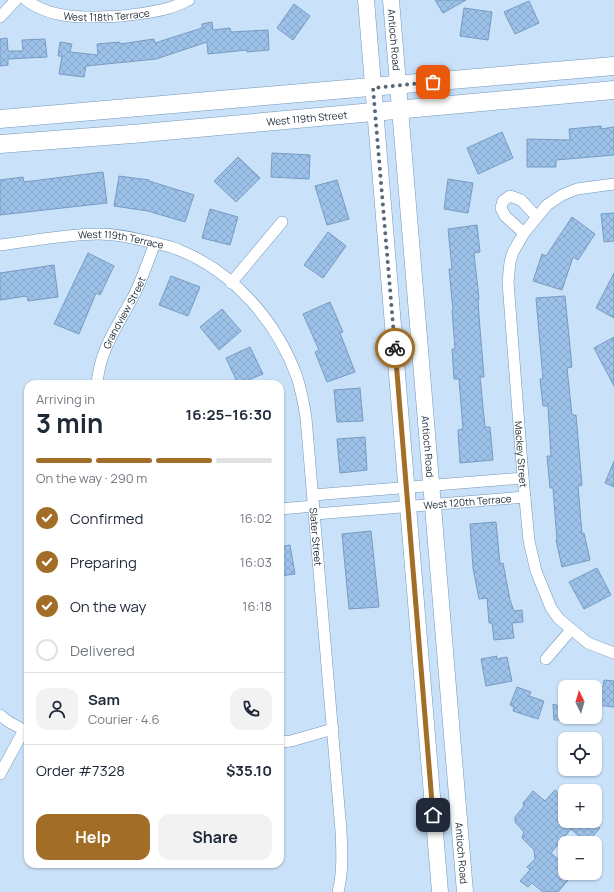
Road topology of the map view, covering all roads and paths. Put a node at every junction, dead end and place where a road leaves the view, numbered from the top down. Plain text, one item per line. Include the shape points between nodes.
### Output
1 (16, 0) edge
2 (26, 0) edge
3 (189, 0) edge
4 (366, 0) edge
5 (391, 0) edge
6 (0, 17) edge
7 (614, 66) edge
8 (397, 85) junction
9 (373, 88) junction
10 (614, 90) edge
11 (399, 109) junction
12 (375, 112) junction
13 (0, 119) edge
14 (0, 144) edge
15 (614, 184) edge
16 (537, 217) junction
17 (282, 222) dead end
18 (524, 233) junction
19 (155, 243) junction
20 (0, 245) edge
21 (231, 282) junction
22 (97, 380) edge
23 (523, 478) junction
24 (430, 486) junction
25 (406, 488) junction
26 (525, 497) junction
27 (432, 504) junction
28 (314, 505) junction
29 (408, 506) junction
30 (284, 509) edge
31 (571, 630) junction
32 (614, 653) edge
33 (546, 659) dead end
34 (0, 715) edge
35 (333, 729) junction
36 (24, 730) edge
37 (24, 734) edge
38 (284, 742) edge
39 (0, 774) edge
40 (338, 892) edge
41 (440, 892) edge
42 (465, 892) edge

1 - 6 street
2 - 3 street, West 118th Terrace via 51,12 94,18 155,12
4 - 9 main road
5 - 8 main road, Antioch Road
7 - 8 main road
8 - 9 main road
8 - 11 main road, Antioch Road
9 - 12 main road
9 - 13 main road
10 - 11 main road, West 119th Street
11 - 12 main road, West 119th Street
11 - 24 main road, Antioch Road
12 - 14 main road, West 119th Street
12 - 25 main road
15 - 16 street via 587,187 562,195 547,205
16 - 18 street
16 - 18 street via 521,200 510,196 503,200 500,208 505,216
17 - 21 street
18 - 23 street, Mackey Street via 513,252 508,272
19 - 20 street, West 119th Terrace via 124,235 99,234
19 - 21 street, West 119th Terrace via 179,250 206,264
19 - 22 street, Grandview Street via 133,297 103,353
21 - 28 street, Slater Street via 265,317 282,343 293,367 306,418
23 - 24 street, West 120th Terrace
23 - 26 street, Mackey Street
24 - 25 street, West 120th Terrace
24 - 27 main road, Antioch Road
25 - 28 street, West 120th Terrace
25 - 29 main road
26 - 27 street, West 120th Terrace
26 - 31 street, Mackey Street via 529,541 536,571 551,608
27 - 29 street, West 120th Terrace
27 - 42 main road, Antioch Road
28 - 29 street, West 120th Terrace
28 - 30 street, West 120th Terrace
28 - 35 street, Slater Street
29 - 41 main road
31 - 32 street, Mackey Street via 588,643
31 - 33 street
34 - 36 street
35 - 38 street
35 - 40 street, Slater Street via 342,851
37 - 39 street

